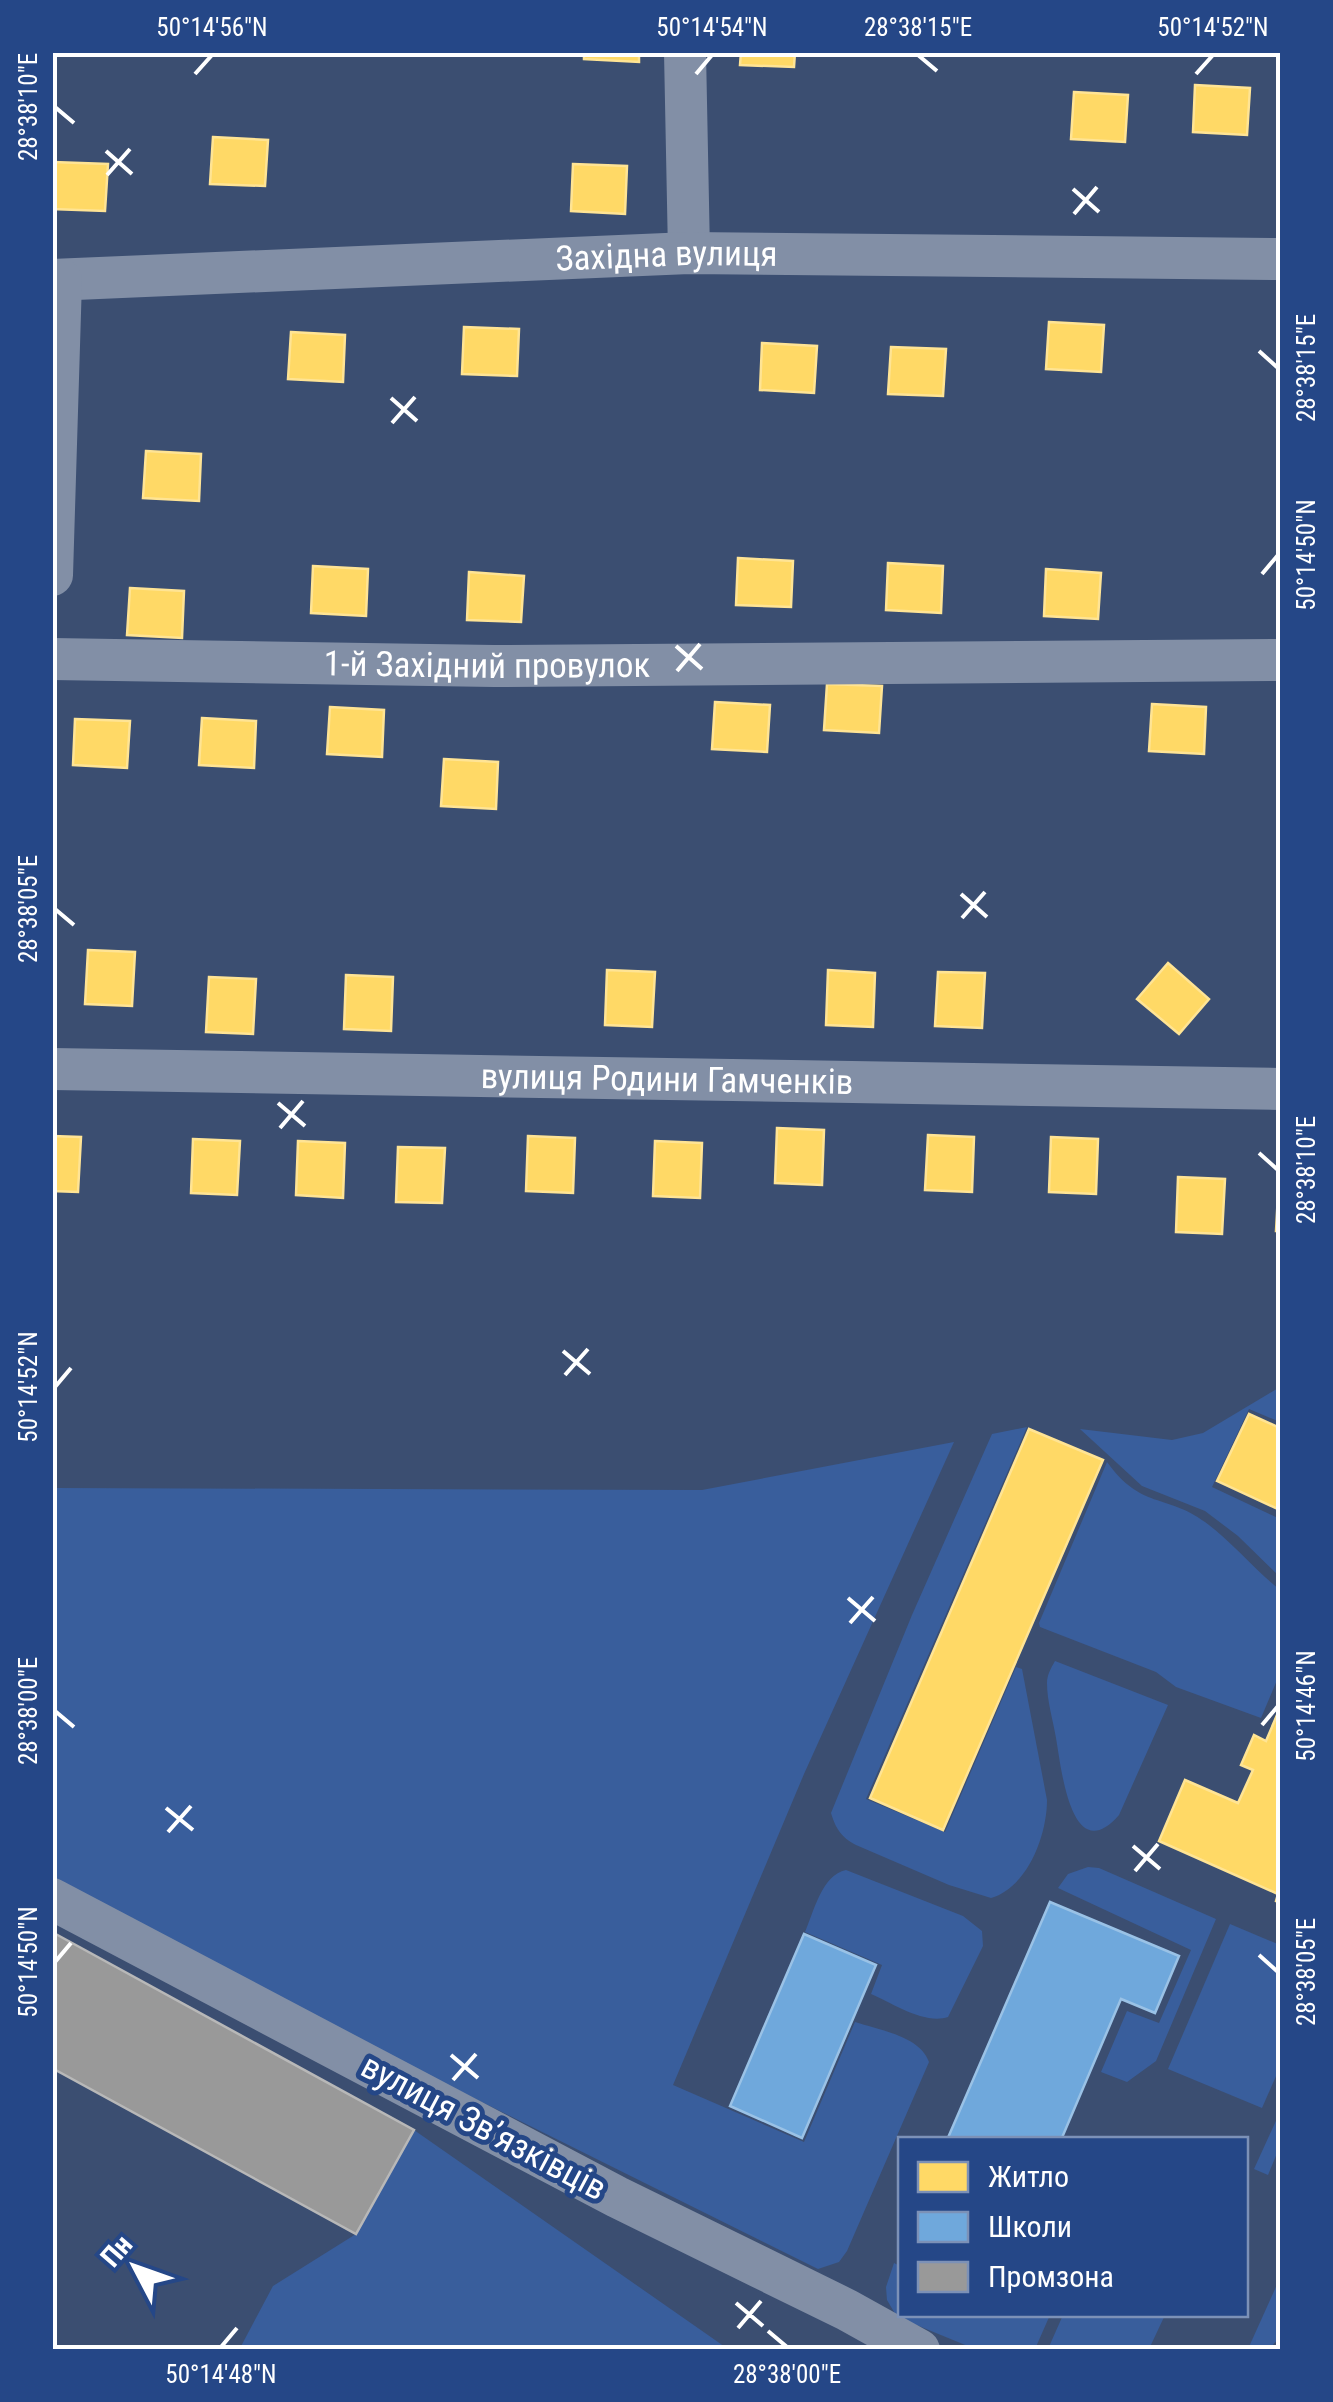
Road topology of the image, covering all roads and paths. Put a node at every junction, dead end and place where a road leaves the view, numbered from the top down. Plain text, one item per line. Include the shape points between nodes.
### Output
1 (685, 52) edge
2 (689, 253) junction
3 (1280, 259) edge
4 (57, 280) edge
5 (52, 575) edge
6 (52, 658) edge
7 (1280, 660) edge
8 (52, 1069) edge
9 (1280, 1088) edge
10 (52, 1899) edge
11 (919, 2350) edge

1 - 2 street
2 - 3 street, Західна вулиця
2 - 4 street, Західна вулиця
4 - 5 street
6 - 7 street, 1-й Західний провулок via 494,666
8 - 9 street, вулиця Родини Гамченків
10 - 11 street, вулиця Звʼязківців

